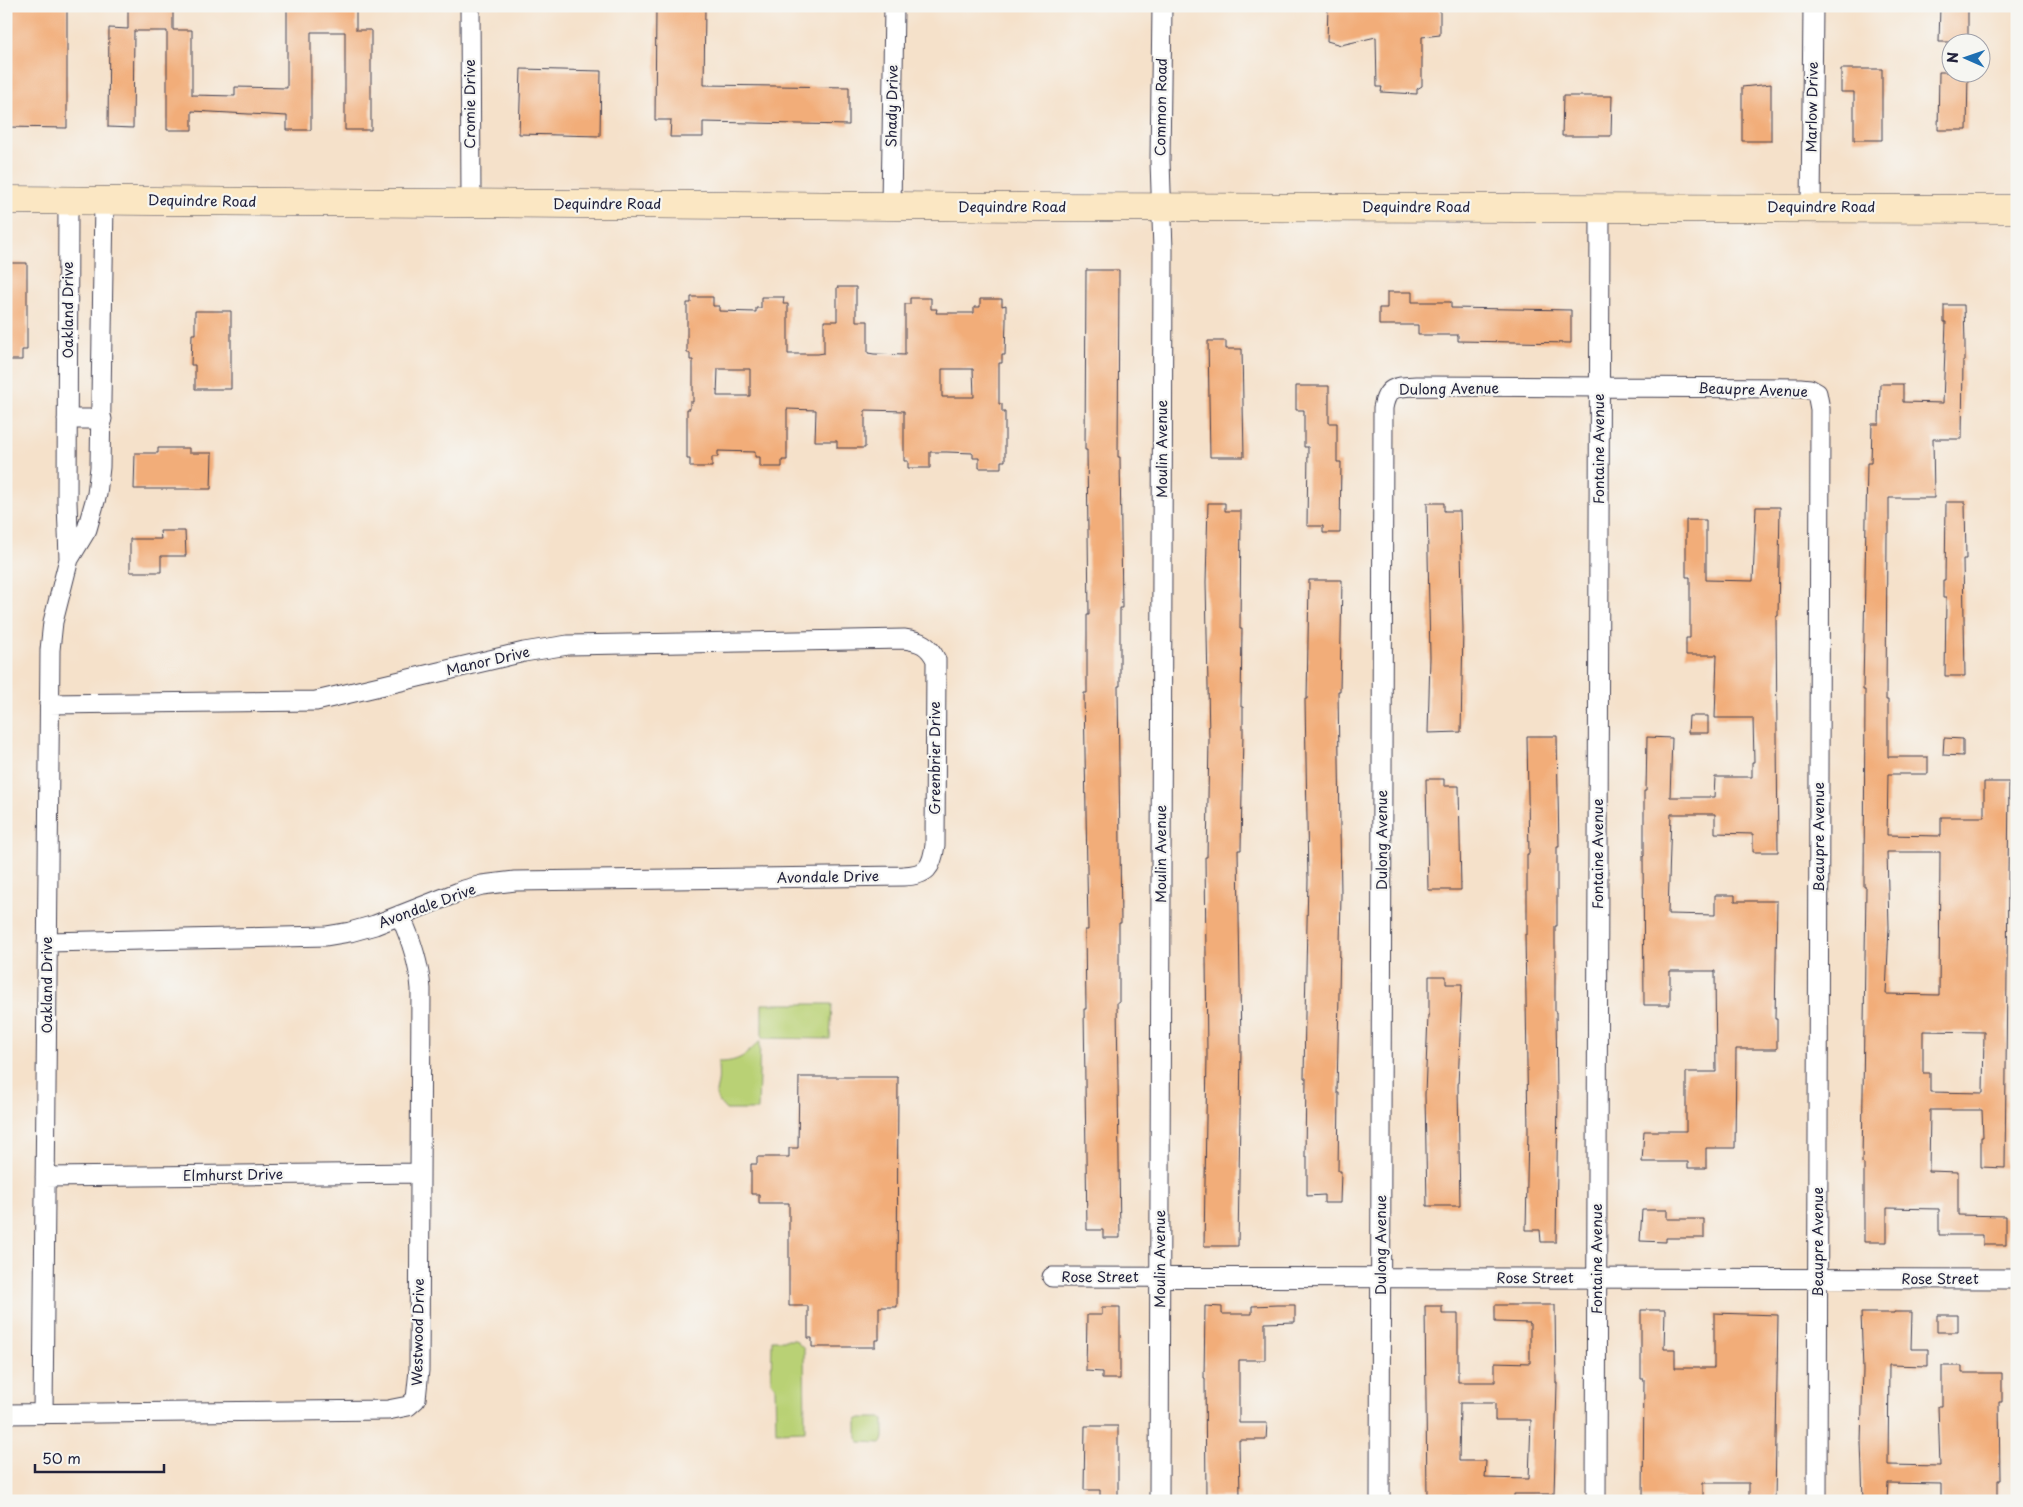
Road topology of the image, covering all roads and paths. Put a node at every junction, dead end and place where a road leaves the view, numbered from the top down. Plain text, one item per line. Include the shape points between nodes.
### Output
1 (470, 6) edge
2 (894, 6) edge
3 (1162, 6) edge
4 (1813, 6) edge
5 (6, 200) edge
6 (68, 200) junction
7 (104, 201) junction
8 (471, 202) junction
9 (891, 206) junction
10 (1162, 207) junction
11 (1600, 207) junction
12 (1811, 207) junction
13 (2017, 209) edge
14 (1600, 388) junction
15 (67, 419) junction
16 (102, 419) junction
17 (69, 559) junction
18 (928, 646) joint
19 (49, 704) junction
20 (927, 870) joint
21 (400, 914) junction
22 (47, 942) junction
23 (420, 1174) junction
24 (45, 1177) junction
25 (1052, 1277) dead end
26 (1160, 1277) junction
27 (1380, 1278) junction
28 (1597, 1278) junction
29 (1818, 1278) junction
30 (2017, 1279) edge
31 (6, 1414) edge
32 (43, 1414) junction
33 (1159, 1501) edge
34 (1380, 1501) edge
35 (1596, 1501) edge
36 (1818, 1501) edge

1 - 8 street, Cromie Drive
2 - 9 street, Shady Drive
3 - 10 street, Common Road
4 - 12 street, Marlow Drive
5 - 6 main road, Dequindre Road
6 - 7 main road, Dequindre Road
6 - 15 street, Oakland Drive
7 - 8 main road, Dequindre Road
7 - 16 street, Oakland Drive
8 - 9 main road, Dequindre Road
9 - 10 main road, Dequindre Road
10 - 11 main road, Dequindre Road
10 - 26 street, Moulin Avenue
11 - 12 main road, Dequindre Road
11 - 14 street, Fontaine Avenue
12 - 13 main road, Dequindre Road
14 - 27 street, Dulong Avenue via 1409,387 1395,388 1385,398
14 - 28 street, Fontaine Avenue
14 - 29 street, Beaupre Avenue via 1800,388 1817,393 1820,400
15 - 16 street
15 - 17 street, Oakland Drive
16 - 17 street, Oakland Drive via 100,467 92,512 87,529
17 - 19 street, Oakland Drive via 53,622
18 - 19 street, Manor Drive via 904,639 578,644 524,652 316,701
18 - 20 street, Greenbrier Drive via 936,660 935,836 934,856
19 - 22 street, Oakland Drive
20 - 21 street, Avondale Drive via 904,876 516,881 464,890
21 - 22 street, Avondale Drive via 375,925 326,936
21 - 23 street, Westwood Drive via 414,948 421,989
22 - 24 street, Oakland Drive
23 - 24 street, Elmhurst Drive
23 - 32 street, Westwood Drive via 418,1391 416,1399 408,1406 388,1410
24 - 32 street, Oakland Drive
25 - 26 street, Rose Street
26 - 27 street, Rose Street
26 - 33 street, Moulin Avenue
27 - 28 street, Rose Street
27 - 34 street, Dulong Avenue
28 - 29 street, Rose Street
28 - 35 street, Fontaine Avenue
29 - 30 street, Rose Street
29 - 36 street, Beaupre Avenue
31 - 32 street, Westwood Drive

